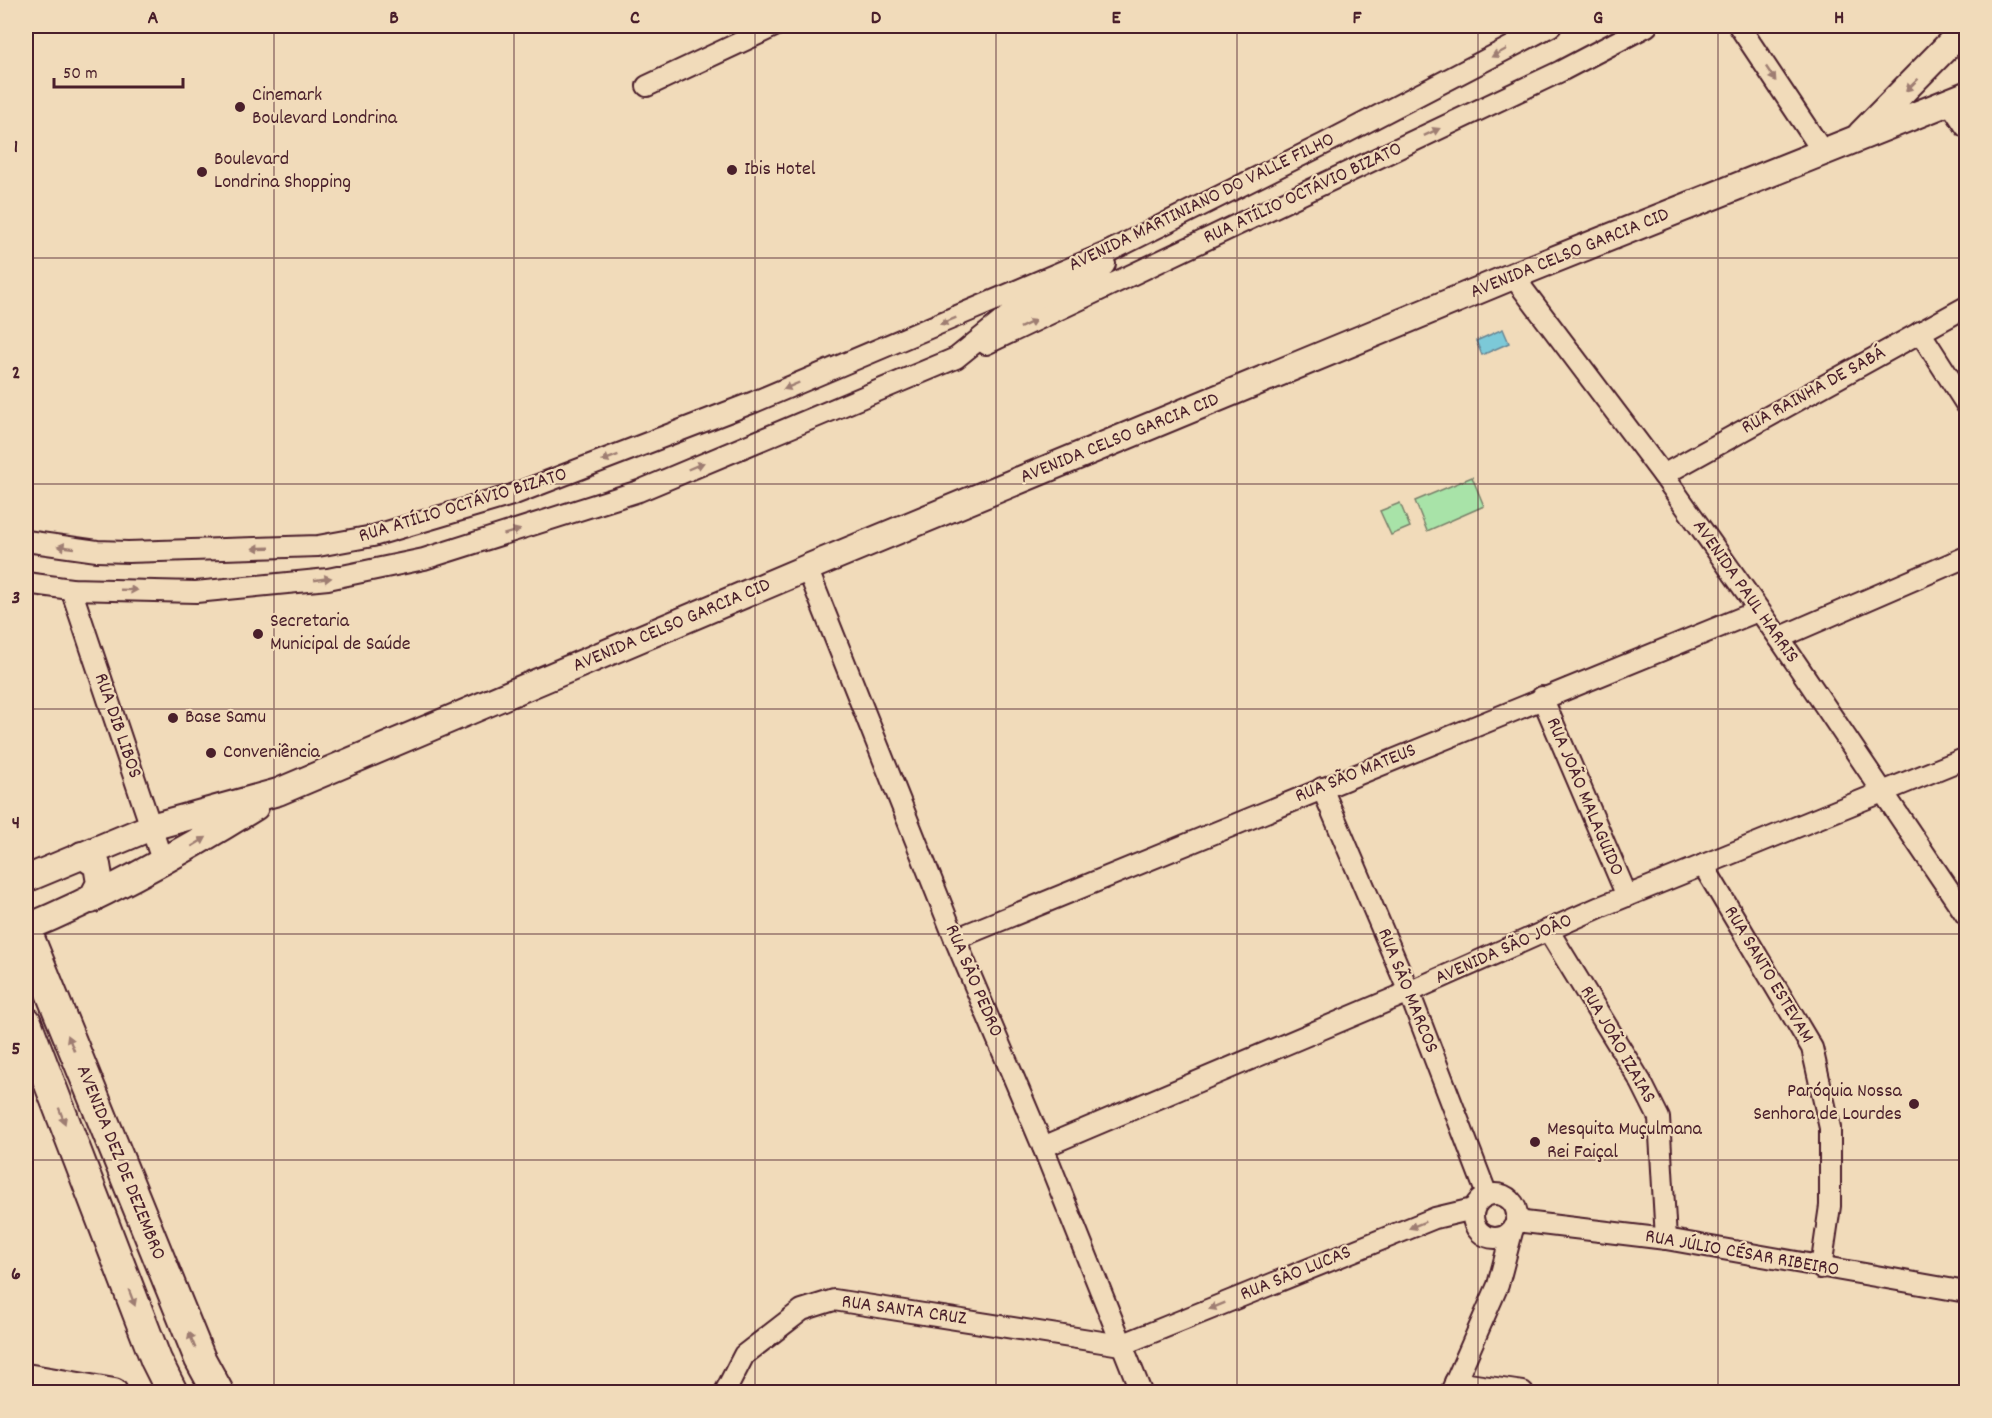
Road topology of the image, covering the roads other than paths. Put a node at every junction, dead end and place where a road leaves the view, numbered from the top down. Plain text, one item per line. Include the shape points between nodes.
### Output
1 (775, 26) edge
2 (1551, 26) edge
3 (1647, 26) edge
4 (1739, 26) edge
5 (1966, 27) edge
6 (1936, 61) junction
7 (647, 86) dead end
8 (1958, 99) edge
9 (1966, 127) edge
10 (1852, 143) junction
11 (1823, 152) junction
12 (1106, 253) junction
13 (1513, 276) junction
14 (1966, 307) edge
15 (1920, 332) junction
16 (956, 358) junction
17 (844, 362) joint
18 (1966, 404) edge
19 (1663, 476) junction
20 (26, 541) edge
21 (1966, 557) edge
22 (807, 568) junction
23 (26, 583) edge
24 (71, 589) junction
25 (1758, 611) junction
26 (1779, 638) junction
27 (1542, 697) junction
28 (1966, 758) edge
29 (1322, 788) junction
30 (278, 792) junction
31 (1884, 792) junction
32 (151, 827) junction
33 (82, 855) junction
34 (163, 863) junction
35 (1703, 866) junction
36 (26, 879) edge
37 (1627, 896) junction
38 (82, 904) junction
39 (1966, 915) edge
40 (26, 930) edge
41 (1548, 930) junction
42 (955, 939) junction
43 (1409, 992) junction
44 (26, 1022) edge
45 (1043, 1148) junction
46 (1487, 1195) junction
47 (1473, 1209) junction
48 (1515, 1225) junction
49 (1488, 1237) junction
50 (1666, 1239) junction
51 (1821, 1268) junction
52 (1498, 1285) junction
53 (1966, 1292) edge
54 (1122, 1344) junction
55 (26, 1377) edge
56 (1453, 1387) edge
57 (105, 1391) edge
58 (172, 1392) edge
59 (218, 1392) edge
60 (725, 1392) edge
61 (1141, 1392) edge
62 (1523, 1392) edge

1 - 7 street
2 -> 12 street, AVENIDA MARTINIANO DO VALLE FILHO
16 -> 3 street, RUA ATÍLIO OCTÁVIO BIZATO via 1561,71
4 -> 11 street
5 - 6 main road
6 - 8 main road via 1937,77
6 -> 10 main road
8 - 9 street
8 - 10 main road, AVENIDA CELSO GARCIA CID
10 - 11 main road, AVENIDA CELSO GARCIA CID
11 - 13 main road, AVENIDA CELSO GARCIA CID
12 - 16 street via 1101,269 1019,307
12 -> 17 street, AVENIDA MARTINIANO DO VALLE FILHO
13 - 19 street, AVENIDA PAUL HARRIS
13 - 22 main road, AVENIDA CELSO GARCIA CID
14 - 15 street, RUA RAINHA DE SABÁ
15 - 18 street
15 - 19 street, RUA RAINHA DE SABÁ
24 -> 16 street via 196,592 328,579 424,559 639,490
17 -> 20 street, RUA ATÍLIO OCTÁVIO BIZATO via 754,402 512,495 374,536 318,546 128,552
19 - 25 street, AVENIDA PAUL HARRIS
21 - 26 street
22 - 30 main road, AVENIDA CELSO GARCIA CID
22 - 42 street, RUA SÃO PEDRO
23 - 24 street
24 - 32 street, RUA DIB LIBOS
25 - 26 street, AVENIDA PAUL HARRIS
25 - 27 street, RUA SÃO MATEUS
26 - 31 street, AVENIDA PAUL HARRIS
27 - 29 street, RUA SÃO MATEUS
27 - 37 street, RUA JOÃO MALAGUIDO
28 - 31 street, AVENIDA SÃO JOÃO
29 - 42 street, RUA SÃO MATEUS
29 - 43 street, RUA SÃO MARCOS
30 - 32 main road, AVENIDA CELSO GARCIA CID
34 -> 30 main road, AVENIDA CELSO GARCIA CID
31 - 35 street, AVENIDA SÃO JOÃO
31 - 39 street, AVENIDA PAUL HARRIS
32 - 33 main road, AVENIDA CELSO GARCIA CID
32 - 34 street, RUA DIB LIBOS
33 - 36 main road, AVENIDA CELSO GARCIA CID
33 - 38 main road via 97,865 100,883
34 - 38 main road, AVENIDA CELSO GARCIA CID
35 - 37 street, AVENIDA SÃO JOÃO
35 - 51 street, RUA SANTO ESTEVAM via 1812,1048 1830,1128 1830,1206
37 - 41 street, AVENIDA SÃO JOÃO
38 - 40 main road, AVENIDA CELSO GARCIA CID
59 -> 40 highway, AVENIDA DEZ DE DEZEMBRO via 200,1359
41 - 43 street, AVENIDA SÃO JOÃO
41 - 50 street, RUA JOÃO IZAIAS via 1659,1118
42 - 45 street, RUA SÃO PEDRO
43 - 45 street, AVENIDA SÃO JOÃO
43 - 46 street, RUA SÃO MARCOS
44 -> 58 highway, AVENIDA DEZ DE DEZEMBRO via 156,1360
45 - 54 street, RUA SÃO PEDRO
46 - 47 street
46 - 48 street via 1507,1197 1515,1208
47 - 49 street via 1477,1229
47 -> 54 street, RUA SÃO LUCAS via 1435,1218
48 - 49 street via 1502,1237
48 - 50 street, RUA JÚLIO CÉSAR RIBEIRO
48 - 52 street
49 - 52 street
50 - 51 street, RUA JÚLIO CÉSAR RIBEIRO
51 - 53 street, RUA JÚLIO CÉSAR RIBEIRO
52 - 56 street
54 - 60 street, RUA SANTA CRUZ via 834,1300 802,1310 744,1355
54 - 61 street, RUA SÃO PEDRO
55 - 57 main road
56 - 62 street

